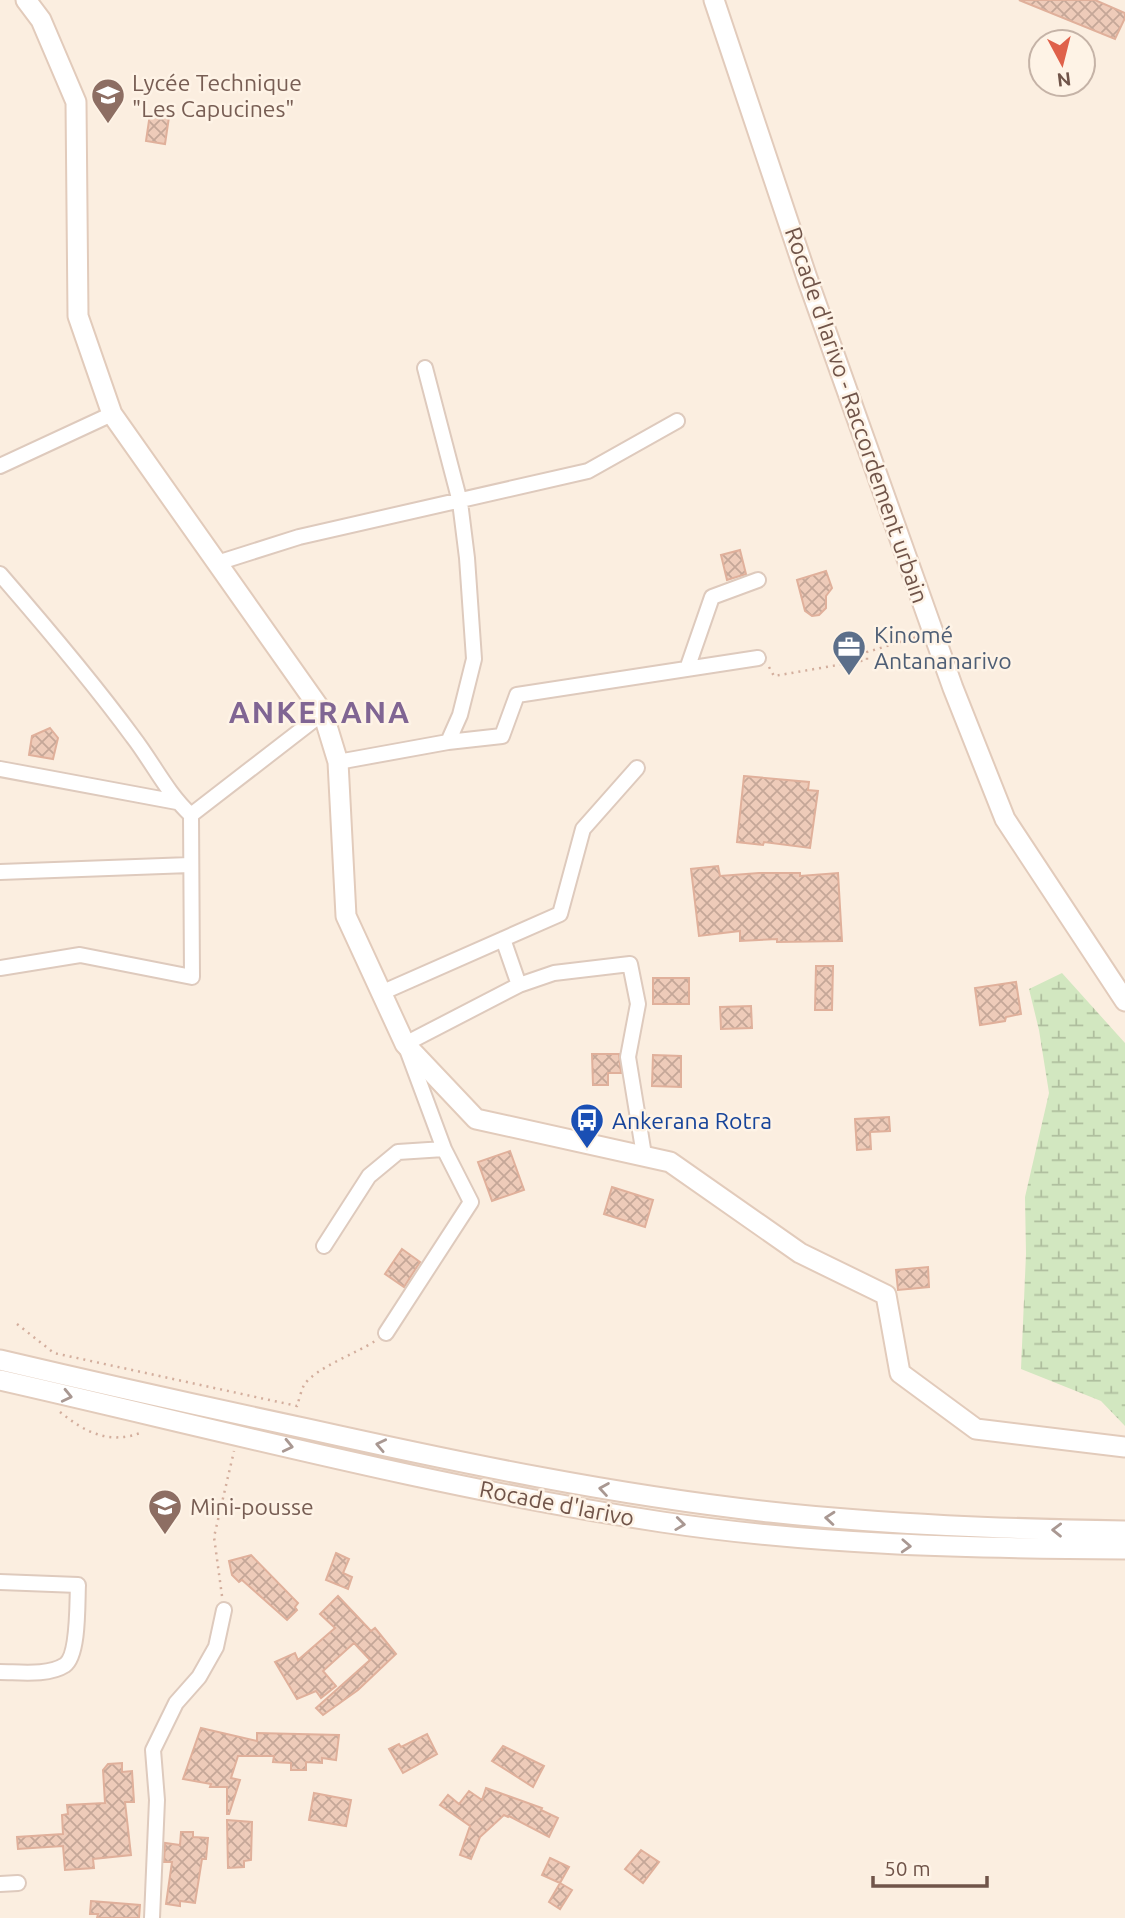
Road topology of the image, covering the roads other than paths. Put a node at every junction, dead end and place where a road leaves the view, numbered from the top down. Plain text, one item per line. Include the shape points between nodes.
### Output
1 (26, 0) edge
2 (714, 0) edge
3 (425, 368) dead end
4 (112, 414) junction
5 (677, 421) dead end
6 (0, 466) edge
7 (460, 502) junction
8 (217, 564) junction
9 (0, 574) edge
10 (758, 580) dead end
11 (758, 658) road end
12 (687, 669) junction
13 (323, 713) junction
14 (448, 742) junction
15 (338, 762) junction
16 (637, 768) dead end
17 (0, 769) edge
18 (177, 802) junction
19 (191, 815) junction
20 (190, 865) junction
21 (0, 872) edge
22 (503, 939) junction
23 (0, 968) edge
24 (519, 985) junction
25 (382, 993) junction
26 (1125, 1001) edge
27 (405, 1044) junction
28 (444, 1149) junction
29 (644, 1155) junction
30 (324, 1245) dead end
31 (386, 1333) road end
32 (0, 1360) edge
33 (0, 1381) edge
34 (1125, 1447) edge
35 (1125, 1531) edge
36 (1125, 1549) edge
37 (0, 1581) edge
38 (224, 1610) road end
39 (0, 1672) edge
40 (18, 1883) dead end
41 (0, 1884) edge
42 (152, 1918) edge

1 - 4 main road via 41,20 76,102 78,316
2 - 26 main road, Rocade d'Iarivo - Raccordement urbain via 933,633 1005,819
3 - 7 street
4 - 6 street
4 - 8 main road
5 - 7 street via 588,471
7 - 8 street via 299,537
7 - 14 street via 474,659
8 - 13 main road
9 - 18 street via 134,738
10 - 12 street via 712,597
11 - 12 street
12 - 14 street via 517,695 502,736
13 - 15 main road
13 - 19 street
14 - 15 street
15 - 25 main road via 346,916
16 - 22 street via 583,829 560,914
17 - 18 street
18 - 19 street
19 - 20 street
20 - 21 street
20 - 23 street via 192,977 80,955
22 - 24 street
22 - 25 street
24 - 27 street
24 - 29 street via 554,973 630,964 638,1004 628,1057
25 - 27 main road
27 - 28 street
27 - 29 main road via 476,1119
28 - 30 street via 398,1152 369,1176
28 - 31 street via 471,1202
29 - 34 main road via 670,1162 800,1252 886,1295 900,1373 976,1429
35 -> 32 main road, Rocade d'Iarivo via 887,1523 646,1496 386,1447
33 -> 36 main road, Rocade d'Iarivo via 543,1502 664,1522 907,1546
37 - 39 street via 78,1585 73,1654 65,1665 43,1672
38 - 42 street via 216,1647 199,1677 176,1703 153,1749 157,1800
40 - 41 street

